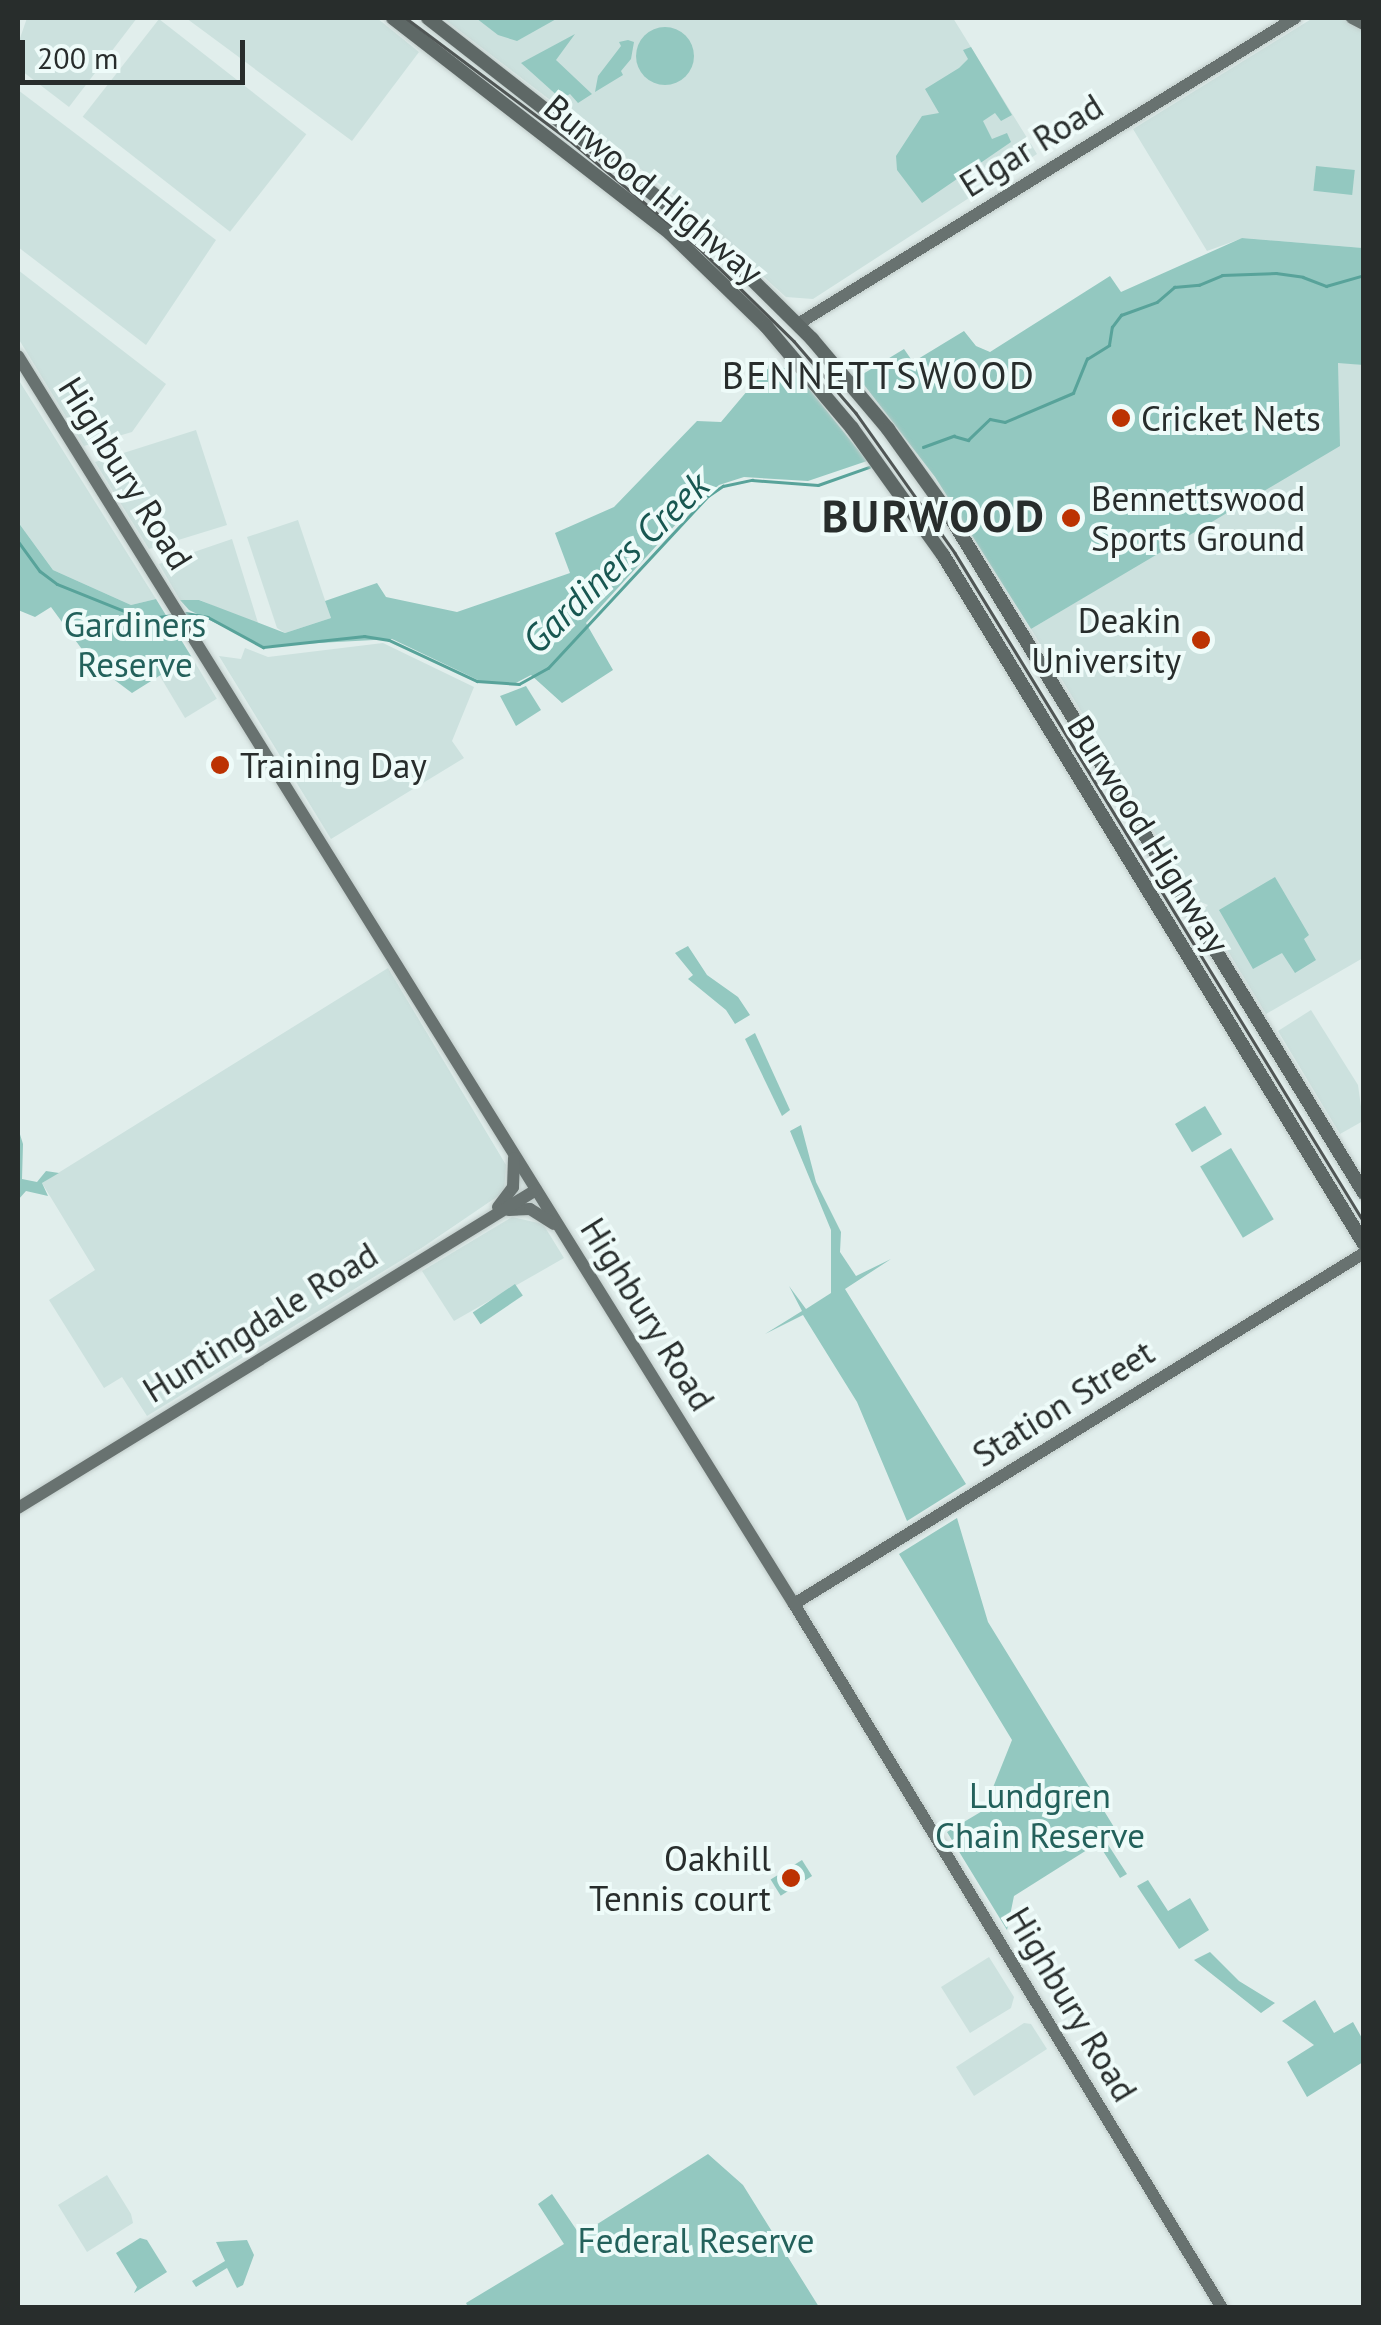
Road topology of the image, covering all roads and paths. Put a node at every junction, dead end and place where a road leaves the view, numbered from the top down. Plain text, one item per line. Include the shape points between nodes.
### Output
1 (393, 18) edge
2 (427, 18) edge
3 (1295, 18) edge
4 (1352, 18) edge
5 (1364, 24) edge
6 (434, 51) junction
7 (825, 307) junction
8 (798, 324) junction
9 (812, 339) junction
10 (779, 341) junction
11 (18, 356) edge
12 (1027, 642) junction
13 (1004, 656) junction
14 (1295, 1081) junction
15 (1278, 1101) junction
16 (514, 1155) junction
17 (536, 1190) junction
18 (1364, 1192) edge
19 (486, 1219) junction
20 (560, 1228) junction
21 (1364, 1244) edge
22 (1364, 1253) edge
23 (18, 1508) edge
24 (794, 1604) junction
25 (1222, 2308) edge

1 - 6 highway, Burwood Highway
2 - 6 highway via 438,36
2 - 8 highway, Burwood Highway via 682,214
3 - 7 main road, Elgar Road
4 - 5 main road
6 - 10 highway, Burwood Highway via 661,225
7 - 8 main road, Elgar Road
7 - 9 main road
8 - 9 highway, Burwood Highway
8 - 10 highway
9 - 12 highway, Burwood Highway via 930,486
10 - 13 highway, Burwood Highway via 888,474
11 - 16 main road, Highbury Road
12 - 13 highway
12 - 14 highway, Burwood Highway
13 - 15 highway, Burwood Highway
14 - 15 highway
14 - 18 highway, Burwood Highway
15 - 21 highway, Burwood Highway
16 - 17 main road, Highbury Road
16 - 19 main road via 512,1191
17 - 19 main road, Huntingdale Road
17 - 20 main road, Highbury Road
19 - 20 main road via 530,1209
19 - 23 main road, Huntingdale Road
20 - 24 main road, Highbury Road
22 - 24 main road, Station Street
24 - 25 main road, Highbury Road

